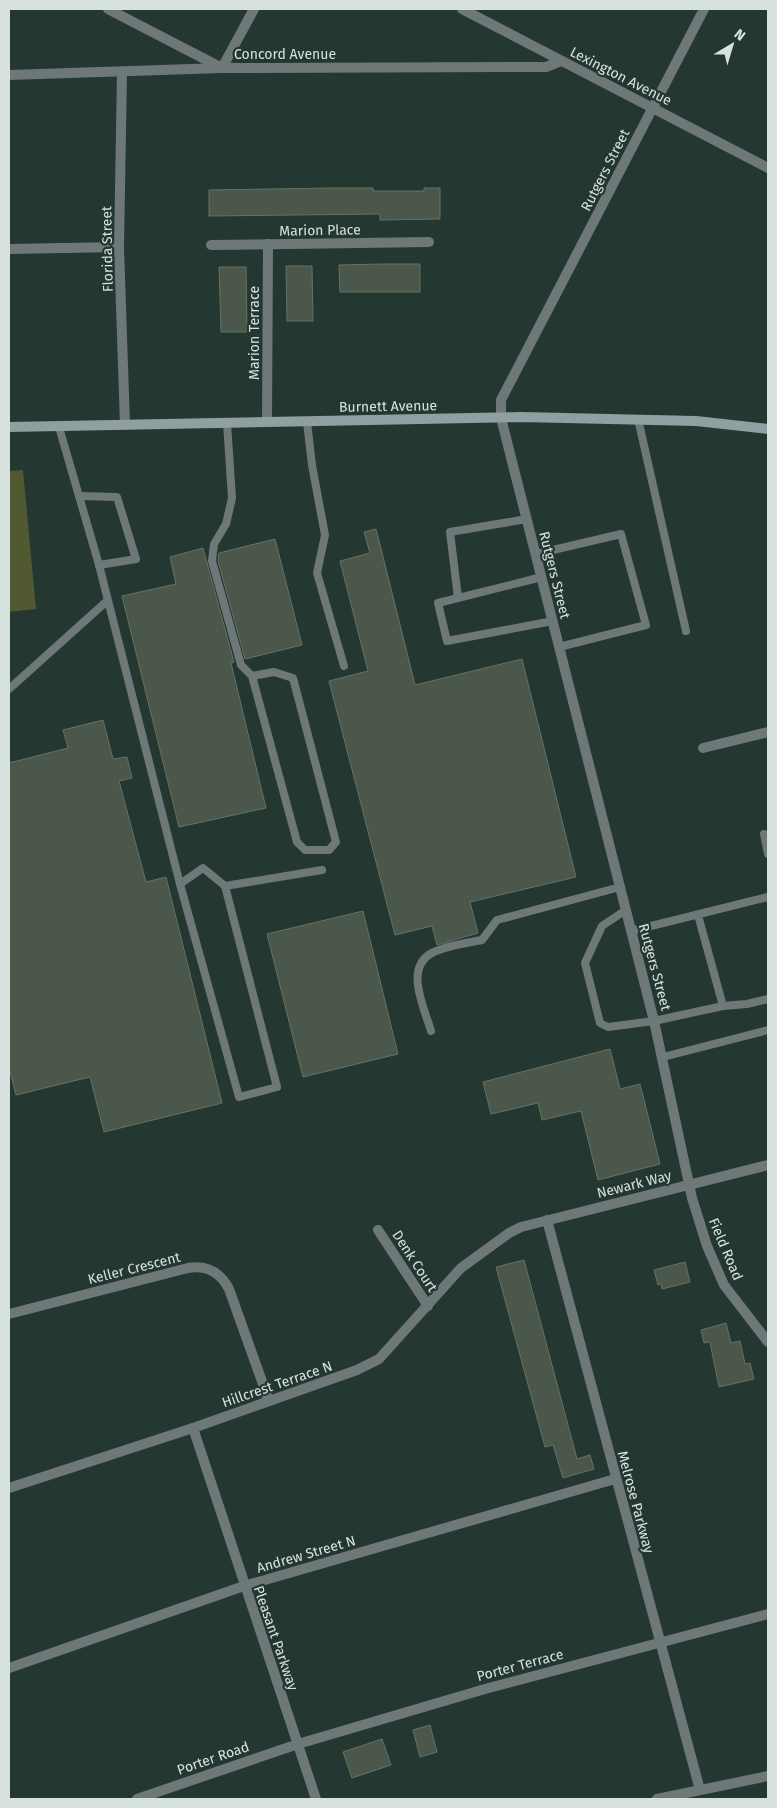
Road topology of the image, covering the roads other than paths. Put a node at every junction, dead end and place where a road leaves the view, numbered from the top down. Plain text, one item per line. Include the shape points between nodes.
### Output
1 (108, 9) edge
2 (254, 9) edge
3 (462, 9) edge
4 (704, 9) edge
5 (561, 61) junction
6 (222, 68) junction
7 (122, 73) junction
8 (9, 75) edge
9 (652, 107) junction
10 (768, 168) edge
11 (429, 242) dead end
12 (268, 244) junction
13 (211, 245) dead end
14 (119, 247) junction
15 (9, 249) edge
16 (501, 418) junction
17 (638, 419) junction
18 (267, 422) junction
19 (307, 422) junction
20 (226, 423) junction
21 (125, 425) junction
22 (9, 427) edge
23 (59, 427) junction
24 (768, 429) edge
25 (79, 496) junction
26 (527, 518) junction
27 (536, 554) junction
28 (99, 565) junction
29 (542, 577) junction
30 (458, 598) junction
31 (107, 601) junction
32 (553, 621) junction
33 (686, 631) dead end
34 (559, 648) junction
35 (344, 666) dead end
36 (252, 676) junction
37 (9, 690) edge
38 (768, 732) edge
39 (703, 748) dead end
40 (764, 834) dead end
41 (768, 854) edge
42 (322, 870) dead end
43 (180, 884) junction
44 (224, 886) junction
45 (620, 887) junction
46 (768, 897) edge
47 (626, 910) junction
48 (698, 915) junction
49 (631, 930) junction
50 (768, 999) edge
51 (723, 1006) junction
52 (654, 1021) junction
53 (768, 1030) edge
54 (431, 1032) dead end
55 (663, 1057) junction
56 (768, 1165) edge
57 (689, 1184) junction
58 (546, 1220) junction
59 (378, 1230) dead end
60 (509, 1233) joint
61 (428, 1306) junction
62 (9, 1314) edge
63 (768, 1342) edge
64 (269, 1401) junction
65 (193, 1428) junction
66 (615, 1479) junction
67 (9, 1488) edge
68 (244, 1586) junction
69 (768, 1614) edge
70 (660, 1642) junction
71 (9, 1668) edge
72 (298, 1744) junction
73 (768, 1776) edge
74 (700, 1790) junction
75 (137, 1799) edge
76 (316, 1799) edge
77 (657, 1799) edge

1 - 6 street
2 - 6 street
3 - 5 street, Lexington Avenue
4 - 9 street, Rutgers Street
5 - 6 street, Concord Avenue via 546,67
5 - 9 street, Lexington Avenue
6 - 7 street, Concord Avenue
7 - 8 street, Concord Avenue
7 - 14 street, Florida Street
9 - 10 street, Lexington Avenue
9 - 16 street, Rutgers Street via 502,400
11 - 12 street, Marion Place
12 - 13 street, Marion Place
12 - 18 street, Marion Terrace
14 - 15 street
14 - 21 street, Florida Street
16 - 17 street, Burnett Avenue
16 - 19 street, Burnett Avenue
16 - 26 street, Rutgers Street
17 - 24 street, Burnett Avenue via 696,420
17 - 33 lane
18 - 19 street, Burnett Avenue
18 - 20 street, Burnett Avenue
19 - 35 lane via 325,535 318,573
20 - 21 street, Burnett Avenue
20 - 36 lane via 232,498 226,524 214,544 212,560 240,665
21 - 23 street, Burnett Avenue
22 - 23 street, Burnett Avenue
23 - 25 lane
25 - 28 lane
25 - 28 lane via 117,497 136,559
26 - 27 street, Rutgers Street
26 - 30 lane via 450,532
27 - 29 street, Rutgers Street
27 - 34 lane via 621,534 646,625
28 - 31 lane
29 - 30 lane
29 - 32 street, Rutgers Street
30 - 32 lane via 438,603 447,641
31 - 37 lane
31 - 43 lane
32 - 34 street, Rutgers Street
34 - 45 street, Rutgers Street
36 - 36 lane via 297,842 306,850 329,850 336,842 293,678 274,672
38 - 39 street
40 - 41 lane
42 - 44 lane
43 - 44 lane via 203,868
43 - 44 lane via 239,1097 276,1087
45 - 47 street, Rutgers Street
45 - 54 lane via 497,920 482,940 434,951 427,956 421,961 416,976
46 - 48 lane
47 - 49 street, Rutgers Street
47 - 52 lane via 602,926 585,963 600,1023 608,1028
48 - 49 lane
48 - 51 lane
49 - 52 street, Rutgers Street
50 - 51 lane
51 - 52 lane
52 - 55 street, Rutgers Street
53 - 55 lane
55 - 57 street, Rutgers Street
56 - 57 street, Newark Way
57 - 58 street, Newark Way
57 - 63 street, Field Road via 707,1246 724,1285
58 - 60 street, Newark Way
58 - 66 street, Melrose Parkway
59 - 61 street, Denk Court
60 - 61 street, Hillcrest Terrace N via 461,1268
61 - 64 street, Hillcrest Terrace N via 379,1359 337,1378
62 - 64 street, Keller Crescent via 188,1268 207,1268 224,1280 230,1289
64 - 65 street, Hillcrest Terrace N
65 - 67 street, Hillcrest Terrace N
65 - 68 street, Pleasant Parkway
66 - 68 street, Andrew Street N
66 - 70 street, Melrose Parkway
68 - 71 street, Andrew Street N
68 - 72 street, Pleasant Parkway
69 - 70 street, Porter Terrace
70 - 72 street, Porter Terrace
70 - 74 street, Melrose Parkway
72 - 75 street, Porter Road
72 - 76 street, Pleasant Parkway
73 - 74 street
74 - 77 street

